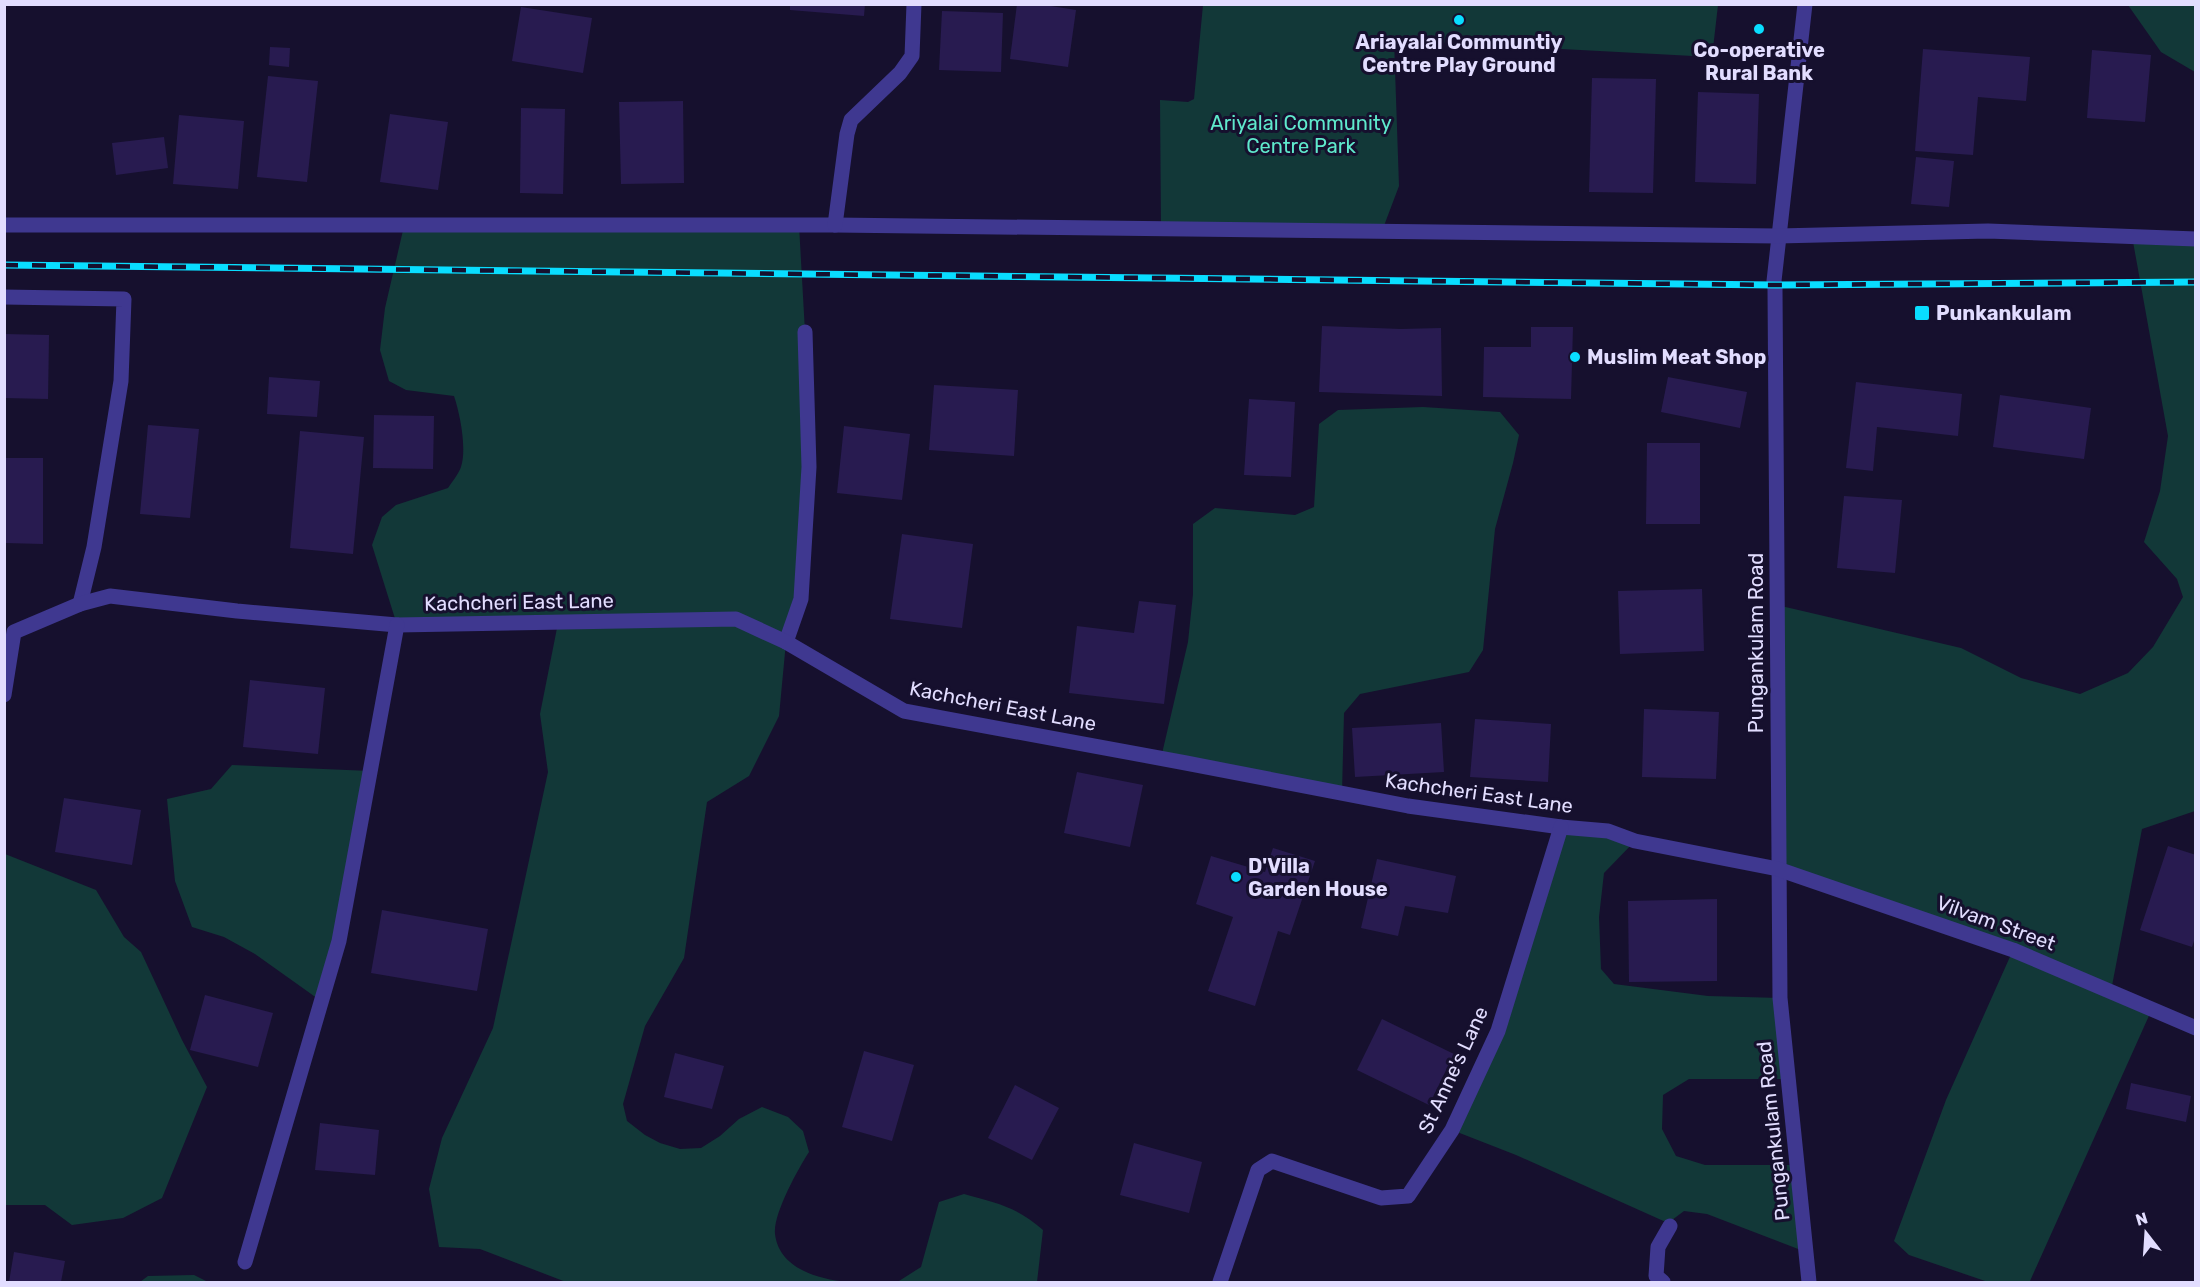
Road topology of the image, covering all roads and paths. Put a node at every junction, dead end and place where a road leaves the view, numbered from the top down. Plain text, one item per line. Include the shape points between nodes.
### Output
1 (914, 4) edge
2 (1805, 4) edge
3 (4, 225) edge
4 (835, 225) junction
5 (1777, 236) junction
6 (2196, 239) edge
7 (4, 297) edge
8 (805, 332) dead end
9 (80, 604) junction
10 (397, 625) junction
11 (786, 642) junction
12 (4, 695) edge
13 (1560, 827) junction
14 (1778, 869) junction
15 (2196, 1028) edge
16 (1670, 1226) dead end
17 (246, 1262) dead end
18 (1220, 1282) edge
19 (1663, 1282) edge
20 (1809, 1282) edge

1 - 4 street via 912,56 900,73 851,120
2 - 5 street, Pungankulam Road
3 - 4 street
4 - 5 street
5 - 6 street via 1988,231
5 - 14 street, Pungankulam Road via 1773,281
7 - 9 street via 124,299 121,381
8 - 11 street via 809,467 801,599
9 - 10 street, Kachcheri East Lane via 110,596
9 - 12 street, Kachcheri East Lane via 14,632
10 - 11 street, Kachcheri East Lane via 736,619
10 - 17 street via 339,940
11 - 13 street, Kachcheri East Lane via 904,711 1408,806
13 - 14 street, Kachcheri East Lane via 1608,831 1635,841
13 - 18 street, St Anne's Lane via 1498,1031 1452,1130 1408,1196 1381,1198 1272,1161 1258,1170
14 - 15 street, Vilvam Street via 2013,950
14 - 20 street, Pungankulam Road via 1780,998
16 - 19 street via 1658,1247 1656,1276

